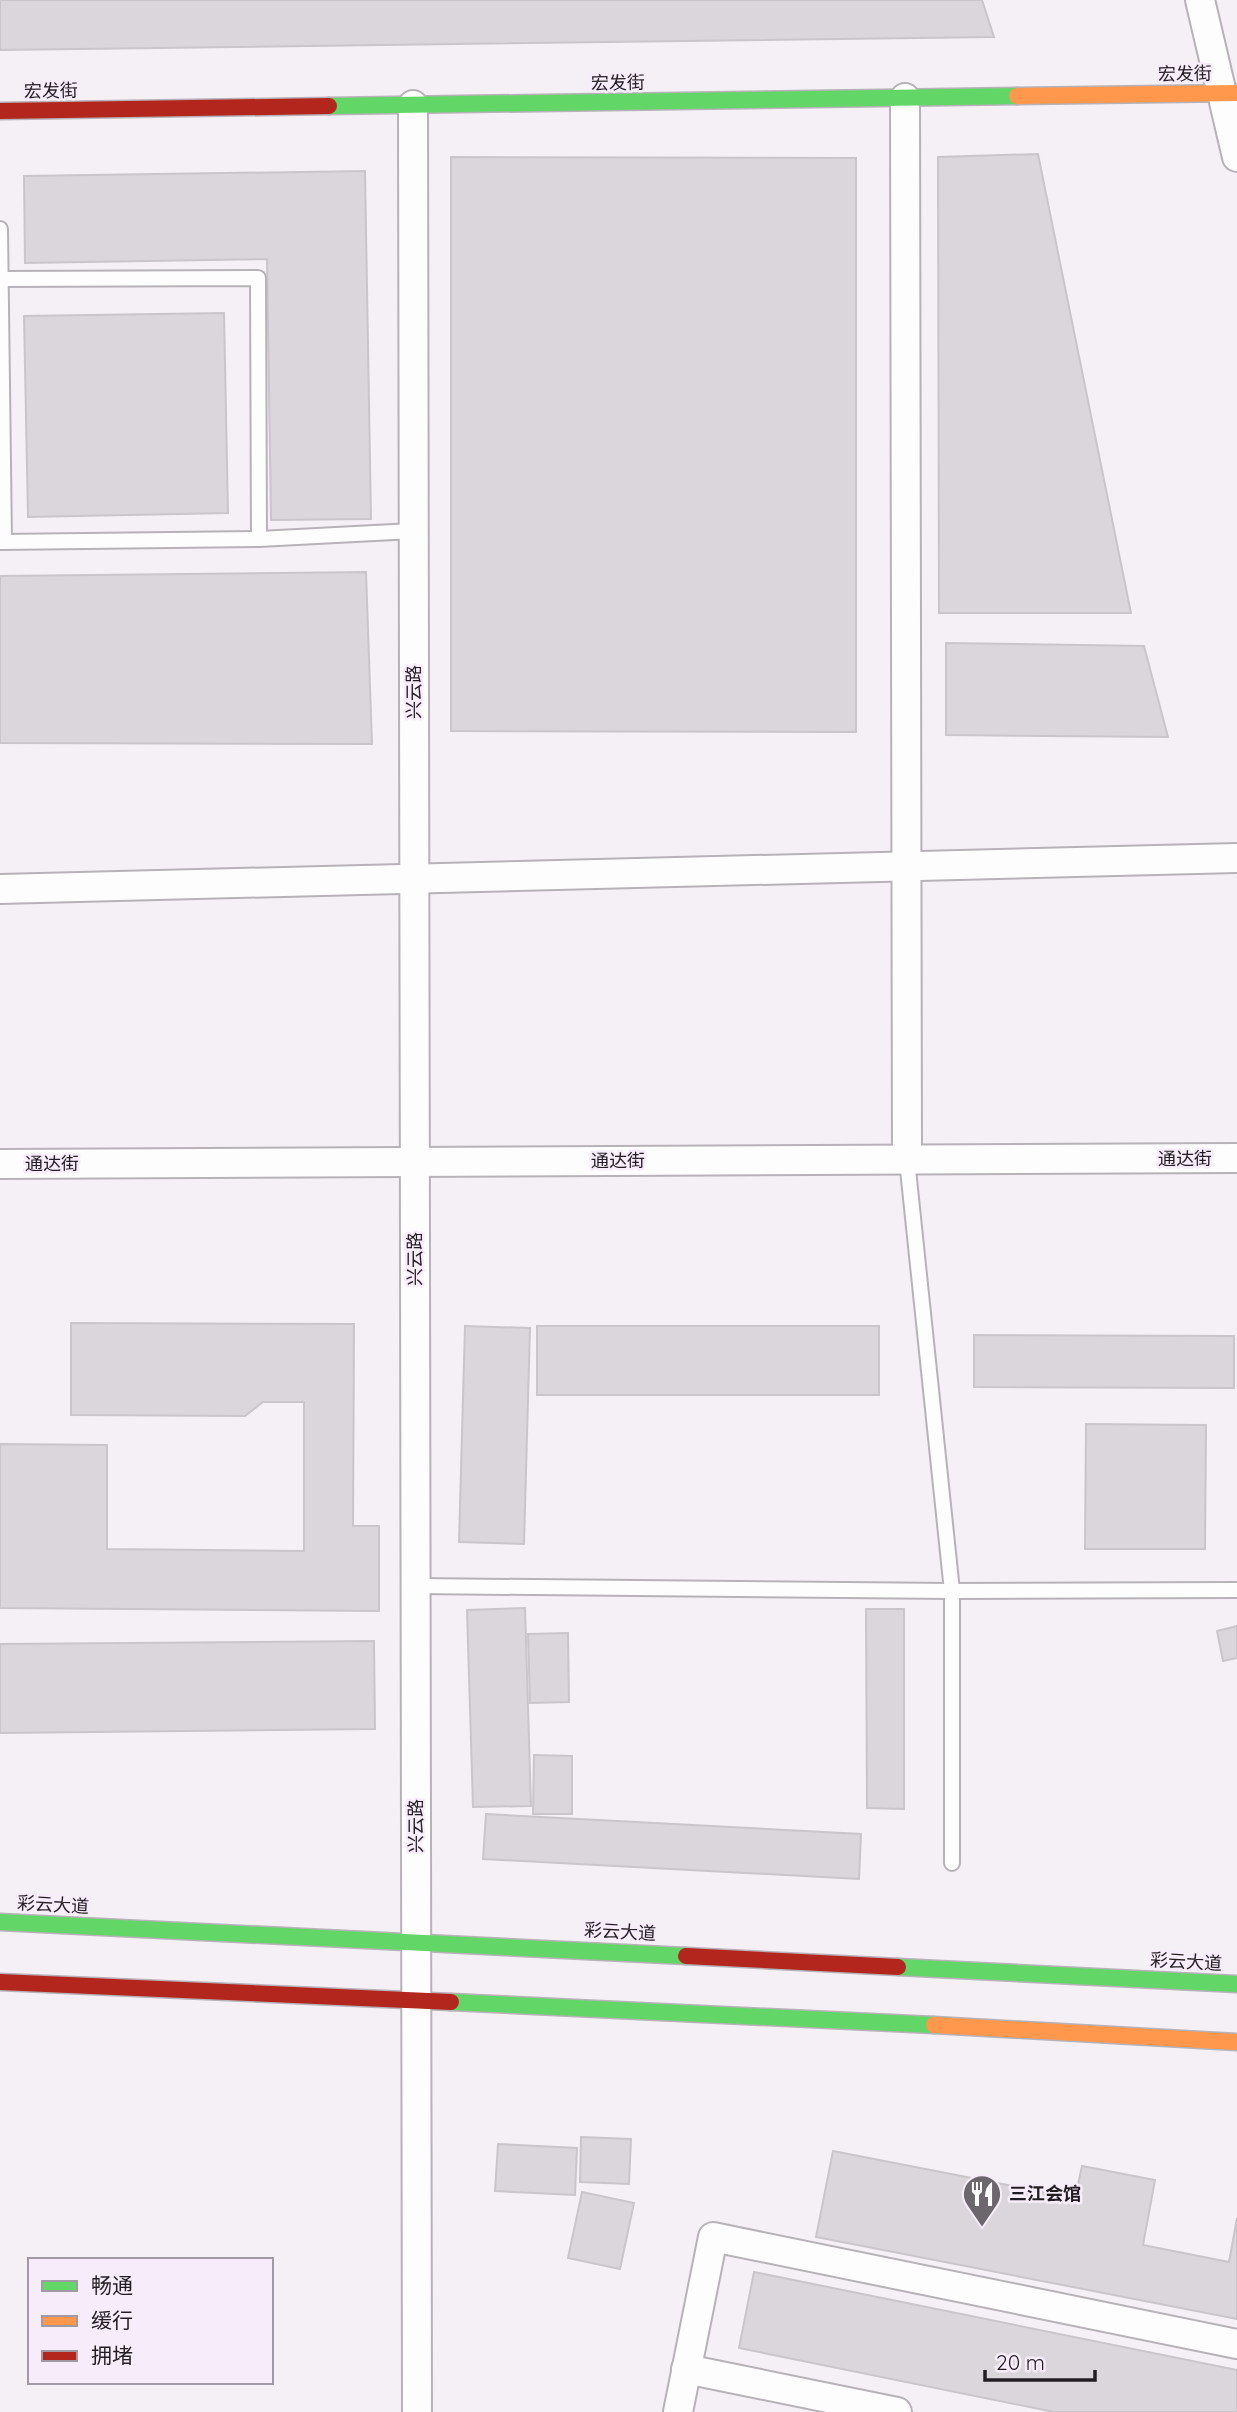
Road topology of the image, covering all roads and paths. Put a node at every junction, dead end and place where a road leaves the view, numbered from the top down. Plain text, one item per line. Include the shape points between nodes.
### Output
1 (1200, 0) edge
2 (1229, 93) edge
3 (905, 98) junction
4 (413, 105) junction
5 (0, 111) edge
6 (1237, 157) edge
7 (0, 229) edge
8 (0, 279) edge
9 (413, 531) junction
10 (259, 539) junction
11 (2, 542) edge
12 (1237, 858) edge
13 (906, 867) junction
14 (414, 879) junction
15 (0, 889) edge
16 (1237, 1158) edge
17 (907, 1160) junction
18 (415, 1162) junction
19 (0, 1164) edge
20 (415, 1586) junction
21 (1237, 1590) edge
22 (952, 1591) junction
23 (952, 1863) dead end
24 (0, 1922) edge
25 (416, 1941) junction
26 (0, 1982) edge
27 (1237, 1984) edge
28 (416, 1999) junction
29 (1237, 2042) edge
30 (1237, 2344) edge
31 (686, 2369) junction
32 (416, 2412) edge
33 (678, 2412) edge
34 (897, 2412) edge

1 - 2 street
2 - 3 main road, 宏发街
2 - 6 street
3 - 4 main road, 宏发街
3 - 13 street
4 - 5 main road, 宏发街
4 - 9 street, 兴云路
7 - 8 lane
8 - 10 lane via 258,278
8 - 11 lane
9 - 10 lane
9 - 14 street, 兴云路
10 - 11 lane
12 - 13 street
13 - 14 street
13 - 17 street
14 - 15 street
14 - 18 street, 兴云路
16 - 17 street, 通达街
17 - 18 street, 通达街
17 - 22 lane
18 - 19 street, 通达街
18 - 20 street, 兴云路
20 - 22 lane
20 - 25 street, 兴云路
21 - 22 lane
22 - 23 lane
24 - 25 main road, 彩云大道
25 - 27 main road, 彩云大道
25 - 28 street, 兴云路
26 - 28 main road
28 - 29 main road
28 - 32 street, 兴云路
30 - 31 street via 713,2237
31 - 33 street
31 - 34 street

